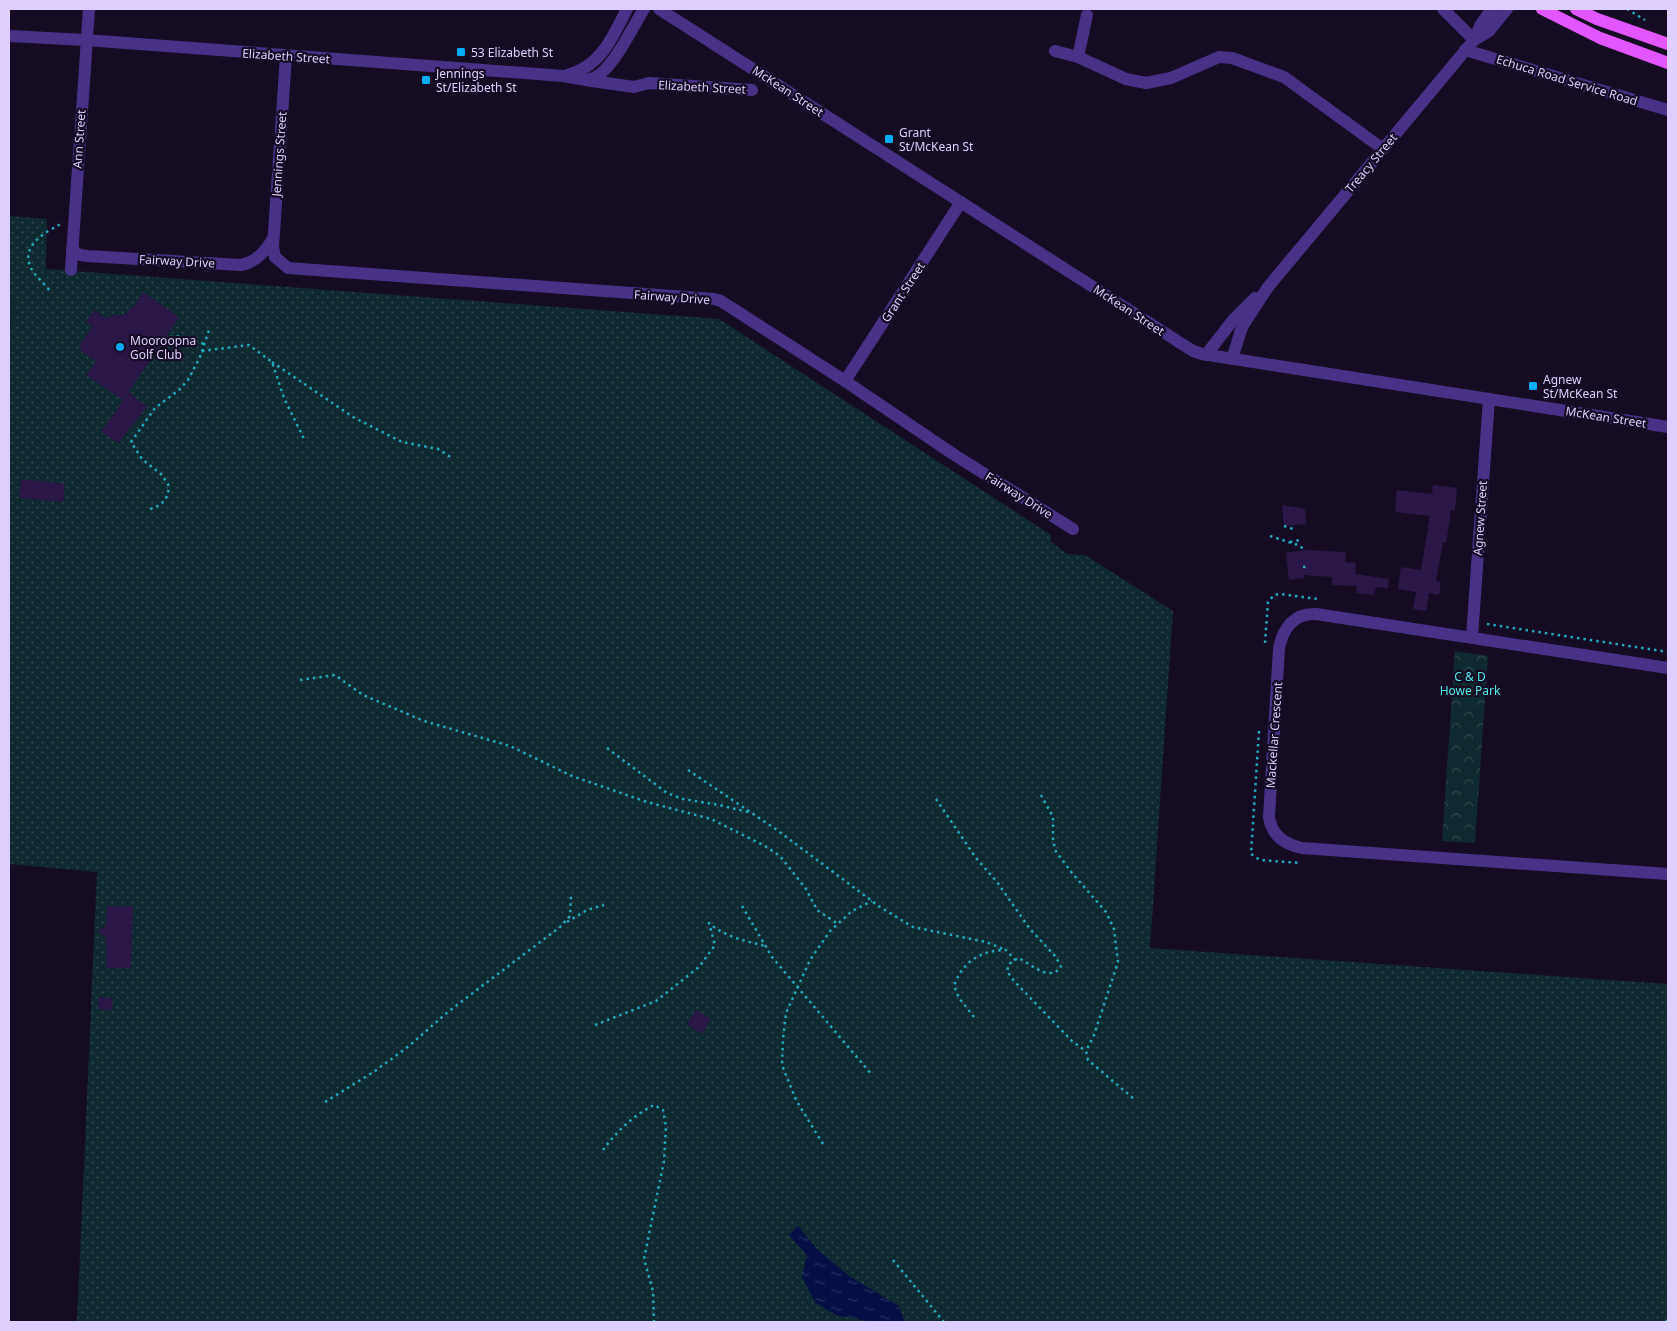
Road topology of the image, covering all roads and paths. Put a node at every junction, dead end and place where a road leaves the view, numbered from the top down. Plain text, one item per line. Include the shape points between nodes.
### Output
1 (89, 9) edge
2 (627, 9) edge
3 (644, 9) edge
4 (659, 9) edge
5 (1443, 9) edge
6 (1492, 9) edge
7 (1507, 9) edge
8 (1542, 9) edge
9 (1576, 9) edge
10 (1087, 15) dead end
11 (9, 36) edge
12 (86, 40) junction
13 (1474, 40) junction
14 (1668, 44) edge
15 (1465, 50) junction
16 (1055, 51) dead end
17 (286, 56) junction
18 (1078, 57) junction
19 (1668, 63) edge
20 (562, 76) junction
21 (752, 90) dead end
22 (1668, 110) edge
23 (1383, 149) junction
24 (961, 202) junction
25 (74, 218) junction
26 (273, 238) junction
27 (72, 250) junction
28 (273, 252) joint
29 (71, 270) dead end
30 (1268, 287) junction
31 (50, 290) dead end
32 (210, 327) dead end
33 (170, 337) dead end
34 (204, 344) junction
35 (202, 351) junction
36 (1206, 355) junction
37 (1232, 359) junction
38 (272, 362) junction
39 (845, 381) junction
40 (1489, 399) junction
41 (1668, 427) edge
42 (304, 440) dead end
43 (452, 458) dead end
44 (150, 510) dead end
45 (1284, 526) dead end
46 (1073, 529) dead end
47 (1296, 530) dead end
48 (1270, 536) dead end
49 (1300, 540) dead end
50 (1286, 542) junction
51 (1300, 547) junction
52 (1305, 550) dead end
53 (1299, 551) dead end
54 (1318, 599) dead end
55 (1473, 623) junction
56 (1472, 637) junction
57 (1265, 646) dead end
58 (1668, 652) edge
59 (1668, 668) edge
60 (300, 680) dead end
61 (1260, 724) dead end
62 (607, 748) dead end
63 (688, 770) dead end
64 (1040, 795) dead end
65 (936, 799) dead end
66 (752, 813) junction
67 (1304, 863) dead end
68 (1668, 874) edge
69 (571, 895) dead end
70 (872, 901) junction
71 (604, 905) dead end
72 (742, 906) dead end
73 (838, 924) junction
74 (560, 927) junction
75 (765, 946) junction
76 (1006, 950) junction
77 (1015, 960) junction
78 (798, 988) junction
79 (974, 1017) dead end
80 (595, 1025) dead end
81 (1086, 1051) junction
82 (872, 1075) dead end
83 (1134, 1099) dead end
84 (325, 1102) dead end
85 (823, 1144) dead end
86 (602, 1150) dead end
87 (893, 1260) dead end
88 (654, 1322) edge
89 (944, 1322) edge

1 - 12 street, Ann Street
2 - 20 street, Elizabeth Street via 602,54 584,70
3 - 20 street, Elizabeth Street via 614,59 601,73 591,79
4 - 24 street, McKean Street
5 - 13 street
6 - 13 street, Treacy Street via 1480,24
7 - 13 street, Treacy Street via 1489,31
8 - 19 main road via 1600,38
9 - 14 main road
10 - 18 street
11 - 12 street, Elizabeth Street
12 - 17 street, Elizabeth Street
12 - 25 street, Ann Street
13 - 15 street, Treacy Street
15 - 22 street, Echuca Road Service Road
15 - 23 street, Treacy Street
16 - 18 street
17 - 20 street, Elizabeth Street
17 - 26 street, Jennings Street
18 - 23 street via 1126,79 1146,83 1171,78 1219,57 1232,58 1284,77
20 - 21 street, Elizabeth Street via 634,87 649,84
23 - 30 street, Treacy Street
24 - 36 street, McKean Street via 1193,352
24 - 39 street, Grant Street
25 - 27 street, Ann Street
25 - 31 path via 42,235 31,248 31,268
26 - 27 street, Fairway Drive via 257,258 241,265 87,256
26 - 28 street, Jennings Street
27 - 29 street, Ann Street
28 - 39 street, Fairway Drive via 280,263 292,269 716,300
30 - 36 street, Treacy Street via 1237,315
30 - 37 street, Treacy Street via 1242,327
32 - 34 path
33 - 34 path via 181,336
34 - 35 path
35 - 38 path via 249,345
35 - 44 path via 188,380 155,408 131,442 142,460 162,475 169,486 163,503
36 - 37 street, McKean Street
37 - 40 street, McKean Street
38 - 42 path via 284,398
38 - 43 path via 362,422 402,442 438,449
39 - 46 street, Fairway Drive
40 - 41 street, McKean Street
40 - 55 street, Agnew Street
45 - 47 path
48 - 50 path
49 - 50 path
50 - 51 path
51 - 52 path
51 - 53 path
54 - 57 path via 1280,594 1270,598
55 - 56 street, Agnew Street
55 - 58 path
56 - 59 street, Mackellar Crescent
56 - 68 street, Mackellar Crescent via 1316,614 1307,614 1290,622 1281,638 1278,663 1269,807 1270,826 1275,834 1284,843 1302,848
60 - 73 path via 335,674 363,695 424,721 510,746 572,776 647,802 711,819 780,856 818,910
61 - 67 path via 1251,854 1264,860
62 - 66 path via 667,793
63 - 66 path
64 - 81 path via 1053,817 1055,850 1106,912 1114,929 1118,962
65 - 77 path via 976,858 1061,967 1051,973 1042,972 1018,958
66 - 70 path
69 - 74 path via 570,916
70 - 73 path via 852,911
70 - 76 path via 913,927 986,942
71 - 74 path via 587,910
72 - 75 path
73 - 78 path via 810,960
74 - 84 path via 396,1056
75 - 78 path
75 - 80 path via 735,938 709,924 715,944 699,967 656,1001
76 - 77 path
76 - 79 path via 984,953 958,972 954,986
77 - 81 path via 1007,971 1014,981 1072,1041
78 - 82 path
78 - 85 path via 786,1013 782,1064 796,1100
81 - 83 path via 1088,1060
86 - 88 path via 642,1111 654,1105 663,1110 666,1127 664,1162 644,1259 653,1291
87 - 89 path

